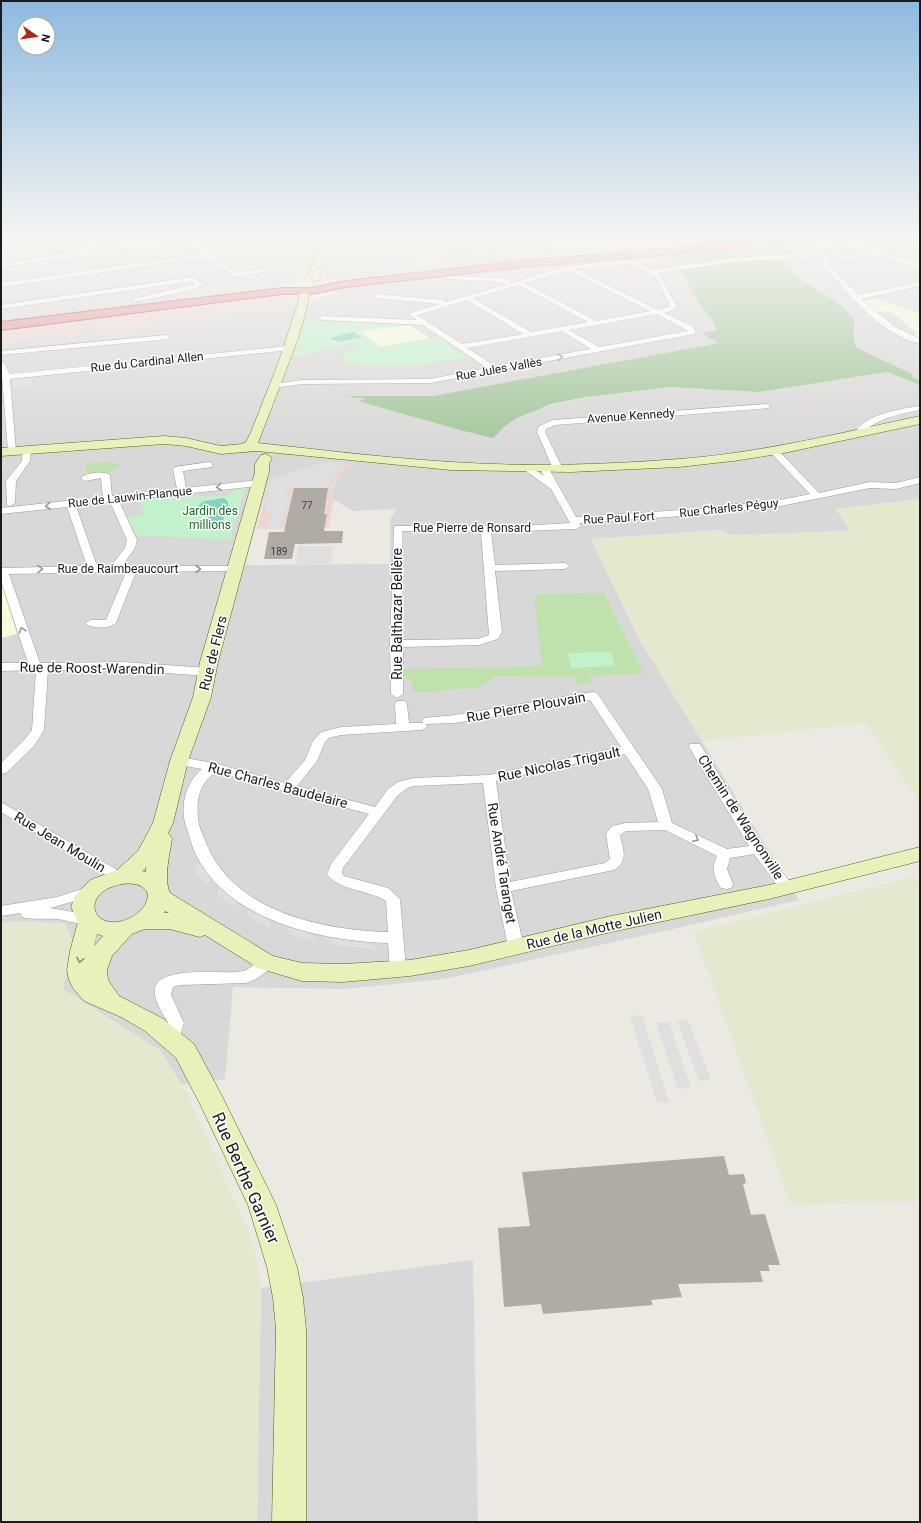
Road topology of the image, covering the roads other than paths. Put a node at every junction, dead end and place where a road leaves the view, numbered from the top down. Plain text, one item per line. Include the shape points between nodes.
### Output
1 (110, 309) edge
2 (121, 309) edge
3 (302, 309) edge
4 (428, 309) edge
5 (486, 309) edge
6 (569, 309) edge
7 (651, 309) edge
8 (672, 309) edge
9 (868, 309) edge
10 (657, 312) junction
11 (322, 318) dead end
12 (1, 323) edge
13 (425, 323) junction
14 (595, 323) junction
15 (1, 326) edge
16 (563, 329) junction
17 (530, 335) junction
18 (166, 337) dead end
19 (920, 342) edge
20 (460, 347) junction
21 (288, 348) junction
22 (598, 350) junction
23 (1, 354) edge
24 (1, 365) edge
25 (494, 369) junction
26 (6, 377) junction
27 (275, 382) junction
28 (766, 406) dead end
29 (920, 408) edge
30 (261, 420) junction
31 (920, 420) edge
32 (862, 431) junction
33 (27, 450) junction
34 (774, 451) junction
35 (6, 452) edge
36 (266, 453) junction
37 (245, 457) junction
38 (210, 466) dead end
39 (529, 469) junction
40 (552, 469) junction
41 (84, 478) dead end
42 (920, 480) edge
43 (258, 483) junction
44 (556, 489) junction
45 (182, 491) junction
46 (817, 496) junction
47 (110, 499) junction
48 (10, 503) dead end
49 (70, 503) junction
50 (1, 511) edge
51 (666, 515) joint
52 (574, 523) junction
53 (486, 530) junction
54 (397, 534) joint
55 (565, 566) dead end
56 (488, 568) junction
57 (92, 569) junction
58 (114, 569) junction
59 (132, 569) junction
60 (235, 569) junction
61 (2, 571) edge
62 (91, 623) dead end
63 (396, 644) junction
64 (1, 667) edge
65 (38, 667) junction
66 (208, 672) junction
67 (403, 727) junction
68 (695, 747) dead end
69 (628, 750) junction
70 (179, 761) junction
71 (4, 765) edge
72 (214, 767) junction
73 (489, 779) junction
74 (288, 788) junction
75 (1, 806) edge
76 (377, 812) junction
77 (163, 823) junction
78 (666, 826) junction
79 (758, 849) junction
80 (725, 854) junction
81 (920, 854) edge
82 (121, 877) junction
83 (726, 884) dead end
84 (503, 888) junction
85 (787, 888) junction
86 (91, 891) junction
87 (158, 893) junction
88 (1, 912) edge
89 (88, 920) junction
90 (135, 924) junction
91 (222, 937) junction
92 (396, 938) junction
93 (516, 947) junction
94 (266, 962) junction
95 (398, 969) junction
96 (110, 1002) junction
97 (172, 1037) junction
98 (289, 1522) edge

1 - 12 highway
2 - 15 highway
3 - 21 main road
4 - 13 street via 412,314
5 - 17 street
6 - 14 street
7 - 10 street
8 - 10 street
9 - 19 street via 900,335
10 - 14 street
10 - 22 street, Rue Jules Vallès via 692,332
11 - 13 street
13 - 20 street
14 - 16 street
16 - 17 street
16 - 22 street
17 - 20 street
18 - 23 street
20 - 25 street
21 - 26 street, Rue du Cardinal Allen
21 - 27 main road
25 -> 22 street, Rue Jules Vallès
24 - 26 street
25 - 27 street, Rue Jules Vallès via 422,382
26 - 35 street
27 - 30 main road
28 - 40 street, Avenue Kennedy via 553,422 542,428 541,432
29 - 32 street via 867,424
30 - 36 main road via 260,437
30 - 37 main road
31 - 32 main road
32 - 34 main road
33 - 35 main road
33 - 37 main road via 165,442
33 - 48 street via 26,460 11,481
34 - 40 main road via 692,462
34 - 46 street
36 - 37 main road
36 - 39 main road via 329,454 408,463
36 - 43 main road, Rue de Flers
37 - 43 main road via 256,473
38 - 45 street via 178,469
39 - 40 main road
39 - 44 street
40 - 44 street
41 - 47 street via 105,475
42 - 46 street, Rue Charles Péguy via 896,486 870,485
43 -> 45 street, Rue de Lauwin-Planque
43 - 60 main road, Rue de Flers
44 - 52 street
45 - 47 street, Rue de Lauwin-Planque
46 - 51 street, Rue Charles Péguy via 761,507 732,507
47 - 49 street, Rue de Lauwin-Planque
47 - 58 street via 132,540 130,548
49 -> 50 street, Rue de Lauwin-Planque
49 - 57 street
51 - 52 street, Rue Paul Fort
52 - 53 street, Rue Pierre de Ronsard
53 - 54 street, Rue Pierre de Ronsard via 397,528
53 - 56 street
54 - 63 street, Rue Balthazar Bellère
55 - 56 street
56 - 63 street via 496,632 494,637 479,642
57 - 58 street, Rue de Raimbeaucourt
61 -> 57 street, Rue de Raimbeaucourt
58 - 59 street, Rue de Raimbeaucourt
59 -> 60 street, Rue de Raimbeaucourt
59 - 62 street via 110,623
60 - 66 main road, Rue de Flers
65 -> 61 street
63 - 67 street, Rue Balthazar Bellère
64 - 65 street, Rue de Roost-Warendin
65 - 66 street, Rue de Roost-Warendin via 123,666
65 - 71 street via 38,730 29,743
66 - 70 main road, Rue de Flers via 202,697
67 - 69 street, Rue Pierre Plouvain via 593,696
67 - 74 street via 341,731 325,735 319,740 311,761
68 - 79 street, Chemin de Wagnonville
69 - 73 street, Rue Nicolas Trigault
69 - 78 street, Rue Pierre Plouvain via 657,793
70 - 72 street, Rue Charles Baudelaire
70 - 77 main road, Rue de Flers
72 - 74 street, Rue Charles Baudelaire
72 - 92 street via 196,784 191,821 202,853 223,881 259,907 298,924 342,935
73 - 76 street, Rue Nicolas Trigault via 408,783 393,792
73 - 84 street, Rue André Taranget
74 - 76 street, Rue Charles Baudelaire
75 - 82 street, Rue Jean Moulin
76 - 92 street, Rue Nicolas Trigault via 336,867 334,874 340,880 391,896 394,903
77 - 82 main road, Rue de Flers via 150,850 137,865
77 - 87 main road, Rue de Flers via 157,867
78 -> 80 street
78 - 84 street via 617,829 613,837 617,859 609,867
79 - 80 street
79 - 85 street, Chemin de Wagnonville
80 - 83 street via 719,870
81 - 85 main road, Rue de la Motte Julien
82 - 86 main road via 103,882
82 - 87 main road via 141,878 152,883
84 - 93 street, Rue André Taranget
85 - 93 main road, Rue de la Motte Julien via 611,924
86 - 88 street via 59,902
86 - 89 main road via 82,905 82,912
87 - 90 main road via 156,908
87 - 91 main road, Rue de la Motte Julien
88 - 89 street via 58,914
89 - 90 main road via 106,928
89 -> 96 main road, Rue Berthe Garnier via 79,964 81,984 92,995
90 - 91 main road, Rue de la Motte Julien via 159,920 182,924
90 - 96 main road, Rue Berthe Garnier via 106,945 96,966 98,988
91 - 94 main road, Rue de la Motte Julien
92 - 95 street
93 - 95 main road, Rue de la Motte Julien via 456,961
94 - 95 main road, Rue de la Motte Julien via 313,973
94 - 97 street via 246,977 180,979 167,983 162,991 176,1023
96 - 97 main road, Rue Berthe Garnier via 155,1025
97 - 98 main road, Rue Berthe Garnier via 194,1066 251,1181 267,1219 282,1267 291,1330

